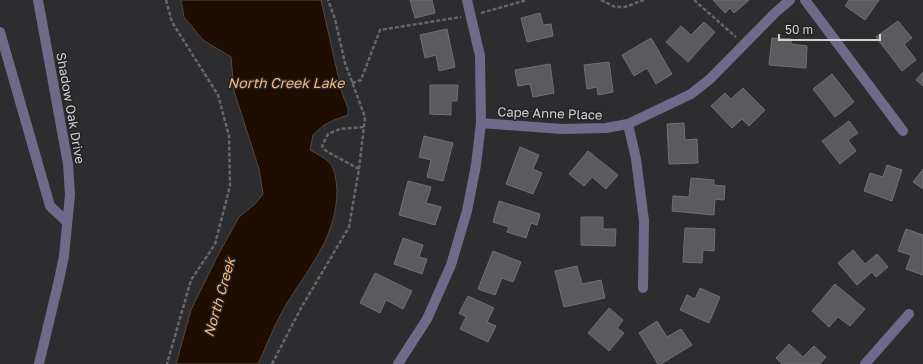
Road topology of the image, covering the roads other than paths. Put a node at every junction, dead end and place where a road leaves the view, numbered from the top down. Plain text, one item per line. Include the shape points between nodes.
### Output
1 (38, 0) edge
2 (467, 0) edge
3 (790, 0) edge
4 (805, 0) edge
5 (0, 32) edge
6 (481, 123) junction
7 (628, 124) junction
8 (903, 131) dead end
9 (67, 222) junction
10 (643, 288) dead end
11 (909, 314) dead end
12 (39, 364) edge
13 (398, 364) edge
14 (865, 364) edge

1 - 9 street, Shadow Oak Drive via 68,164 70,196
2 - 6 street via 480,56
3 - 7 street, Cape Anne Place via 710,79 690,94
4 - 8 street
5 - 9 street via 50,206
6 - 7 street, Cape Anne Place via 562,129 606,128
6 - 13 street via 467,211 451,265 427,319
7 - 10 street via 636,159 644,221
9 - 12 street, Shadow Oak Drive via 64,256
11 - 14 street

